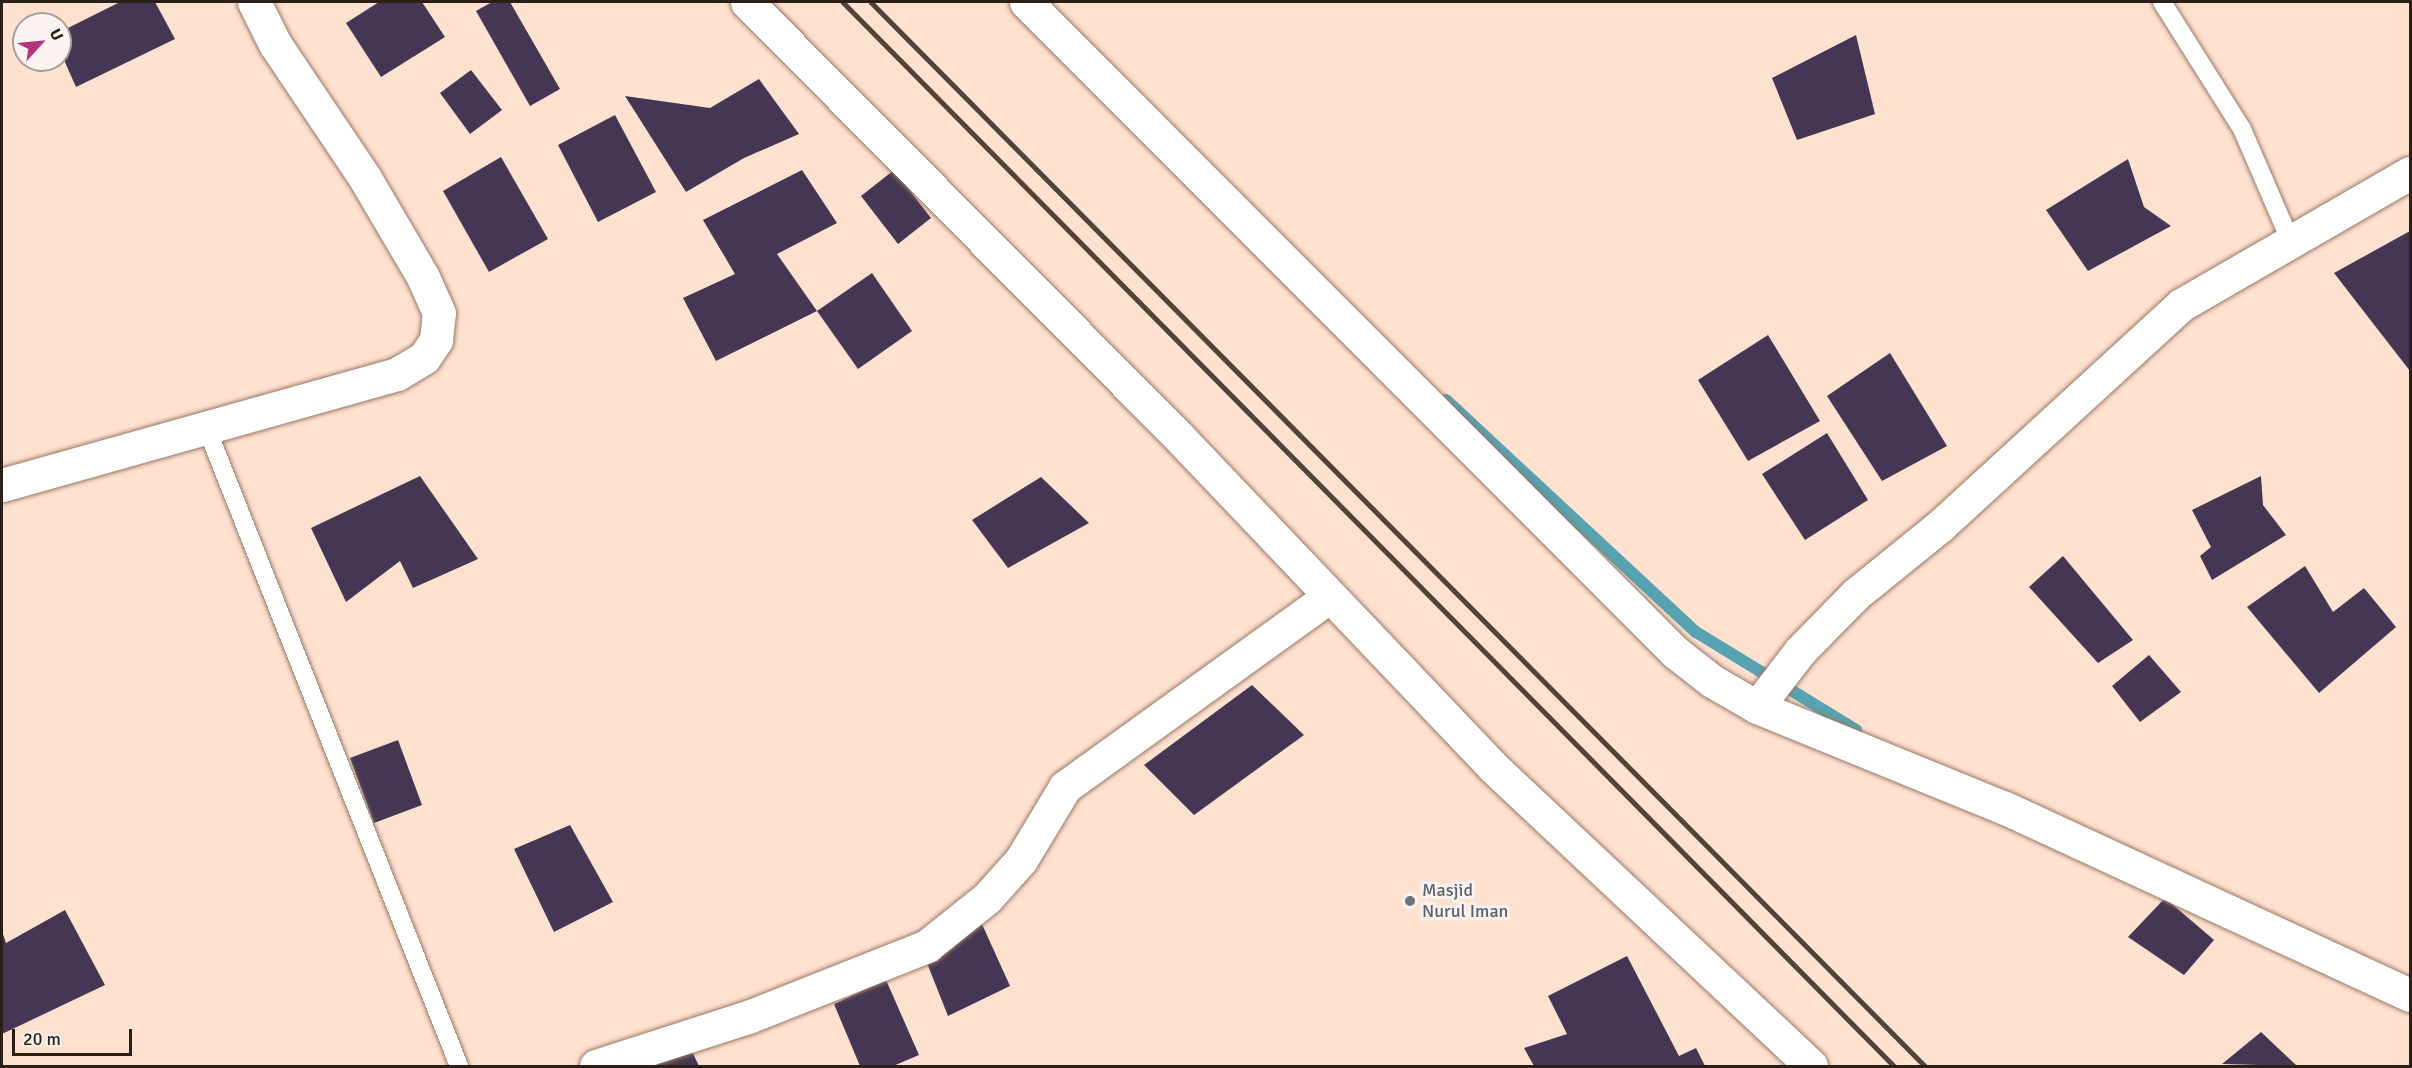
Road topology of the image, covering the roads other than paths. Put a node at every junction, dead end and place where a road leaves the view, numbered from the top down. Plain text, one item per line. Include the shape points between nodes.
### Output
1 (254, 2) edge
2 (747, 2) edge
3 (1026, 2) edge
4 (2162, 2) edge
5 (2410, 173) edge
6 (2290, 240) junction
7 (207, 429) junction
8 (2, 485) edge
9 (1328, 597) junction
10 (1759, 703) junction
11 (2410, 995) edge
12 (459, 1066) edge
13 (596, 1066) edge
14 (1811, 1066) edge

1 - 7 street via 275,44 365,178 440,313 436,340 424,358 398,374
2 - 9 street via 1177,435
3 - 10 street via 1674,652
4 - 6 lane via 2242,129
5 - 6 street
6 - 10 street via 2181,305 1940,526 1856,594 1800,651
7 - 8 street
7 - 12 lane
9 - 13 street via 1065,787 1014,867 987,898 927,946 748,1017
9 - 14 street via 1493,767
10 - 11 street via 2005,808

